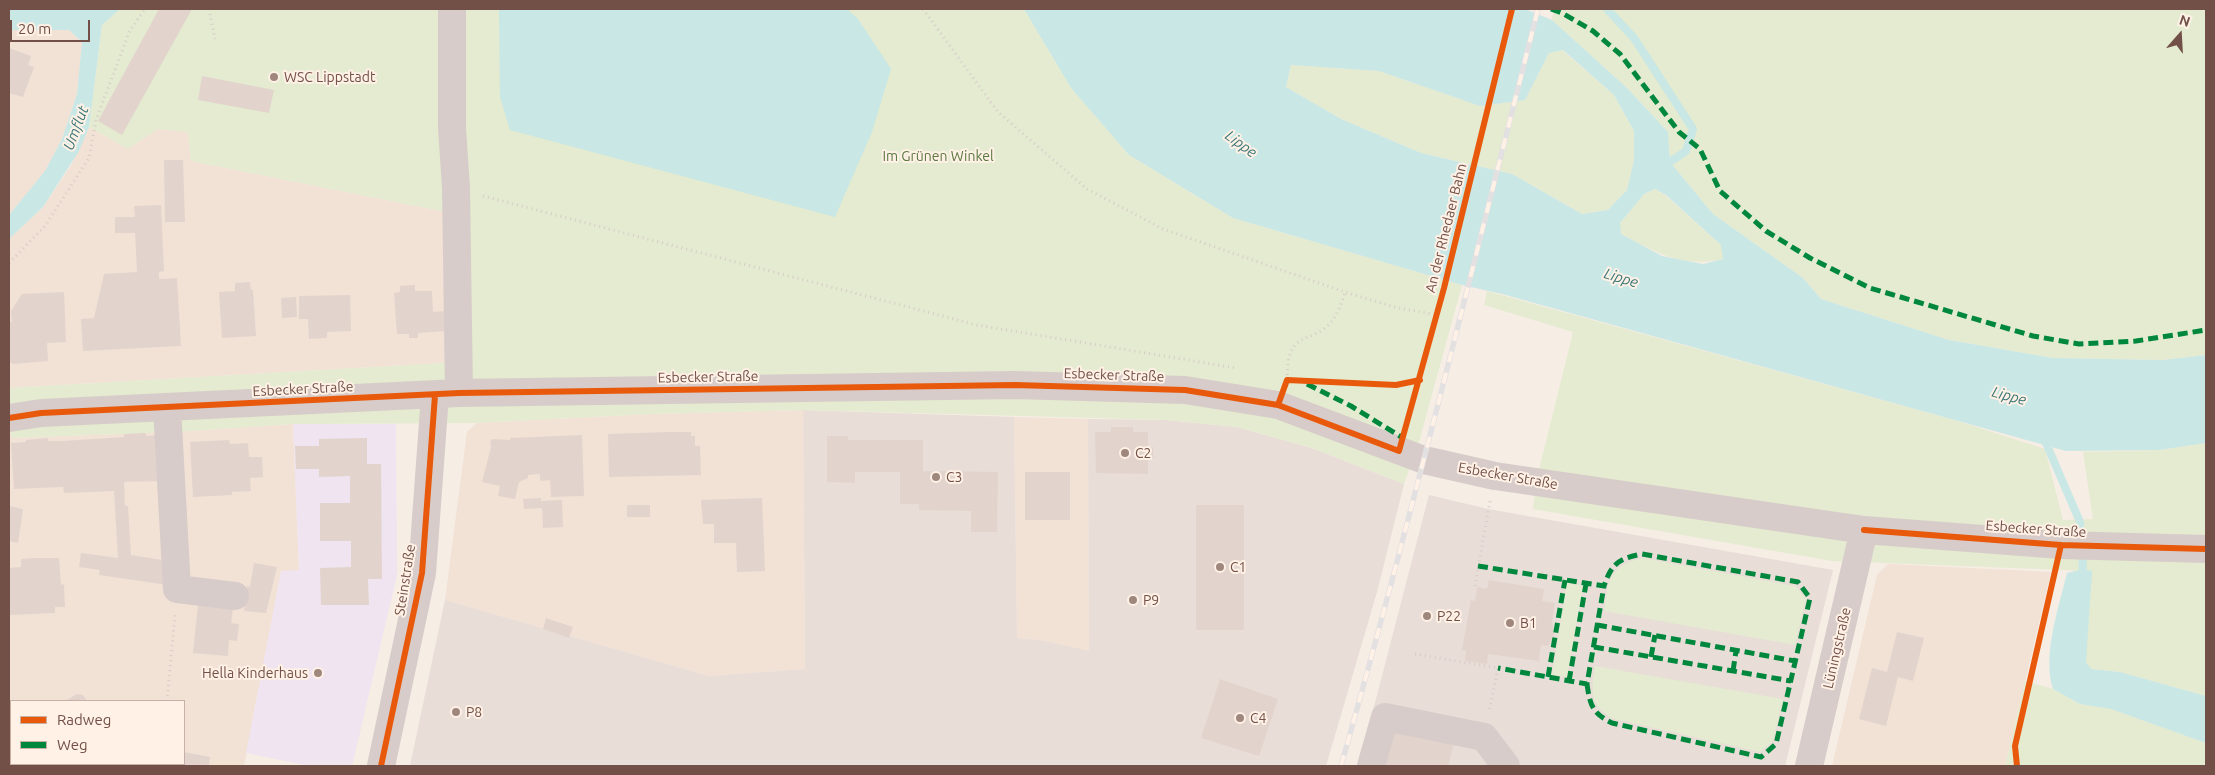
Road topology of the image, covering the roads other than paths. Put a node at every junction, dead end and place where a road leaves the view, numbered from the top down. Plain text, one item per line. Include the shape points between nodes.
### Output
1 (452, 9) edge
2 (447, 394) junction
3 (167, 407) junction
4 (9, 418) edge
5 (1864, 530) junction
6 (2206, 549) edge
7 (235, 596) dead end
8 (381, 766) edge
9 (1371, 766) edge
10 (1506, 766) edge
11 (1809, 766) edge

1 - 2 street, Steinstraße via 452,128 456,188
2 - 3 street, Esbecker Straße
2 - 5 street, Esbecker Straße via 1015,385 1185,390 1286,388 1424,460 1495,476
2 - 8 street, Steinstraße via 422,573
3 - 4 street, Esbecker Straße via 41,413
3 - 7 street via 177,589
5 - 6 street, Esbecker Straße via 2083,545
5 - 11 street, Lüningstraße
9 - 10 street via 1385,717 1484,737

